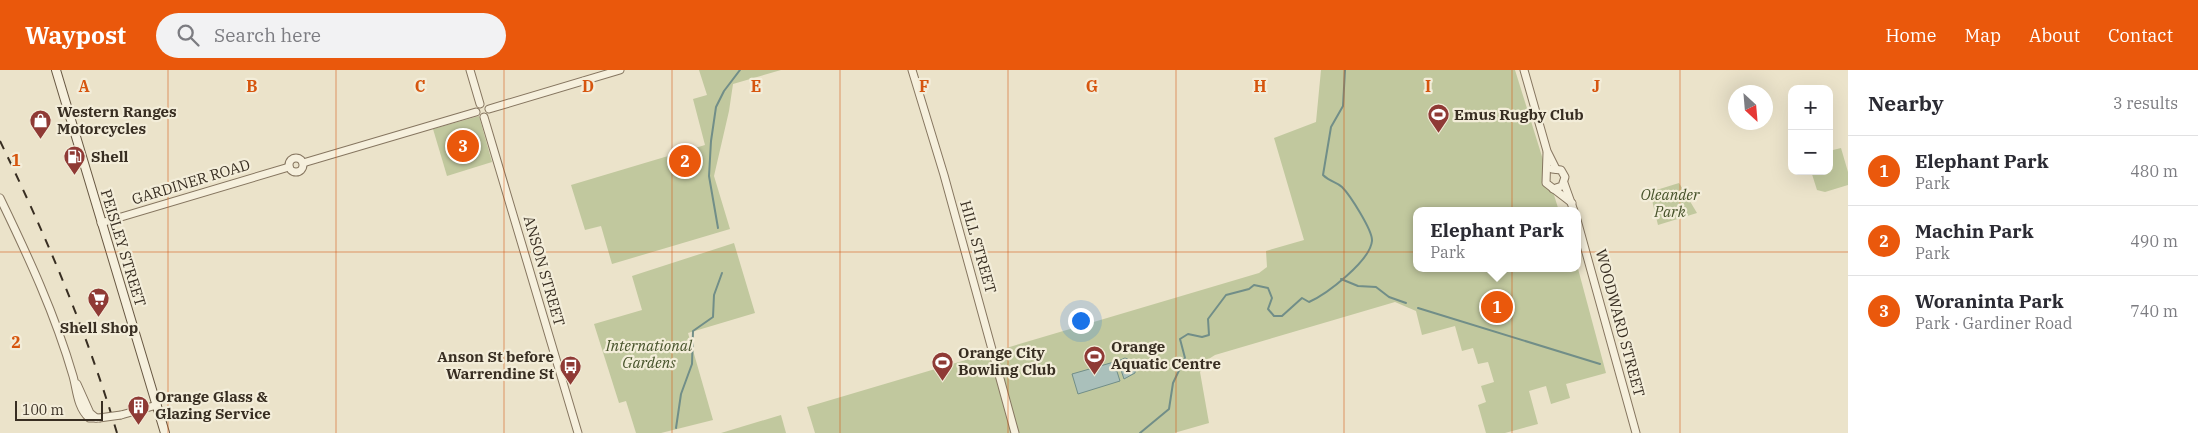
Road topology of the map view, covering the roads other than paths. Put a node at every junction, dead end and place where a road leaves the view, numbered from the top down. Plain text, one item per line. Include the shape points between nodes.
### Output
1 (56, 70) edge
2 (470, 70) edge
3 (620, 70) edge
4 (912, 70) edge
5 (1524, 70) edge
6 (480, 104) junction
7 (489, 109) junction
8 (476, 112) junction
9 (484, 117) junction
10 (1547, 151) junction
11 (1556, 169) junction
12 (1548, 172) junction
13 (1564, 183) junction
14 (1554, 189) junction
15 (0, 198) edge
16 (1573, 207) edge
17 (101, 223) junction
18 (1581, 234) edge
19 (157, 405) junction
20 (165, 433) edge
21 (578, 433) edge
22 (1015, 433) edge
23 (1636, 433) edge

1 - 17 main road, PEISLEY STREET
2 - 6 street
3 - 7 street
4 - 22 street, HILL STREET
5 - 10 street
6 - 7 street
6 - 8 street
7 - 9 street
8 - 9 street
8 - 17 street, GARDINER ROAD via 303,163 294,158 289,167
9 - 21 street, ANSON STREET
10 - 11 street
10 - 12 street
11 - 12 street
11 - 13 street via 1564,173
12 - 14 street via 1546,183
13 - 14 street
13 - 16 street
14 - 16 street
15 - 19 street, bridge via 47,300 90,413 95,418 121,415
17 - 19 main road, PEISLEY STREET
18 - 23 street, WOODWARD STREET
19 - 20 main road, PEISLEY STREET

